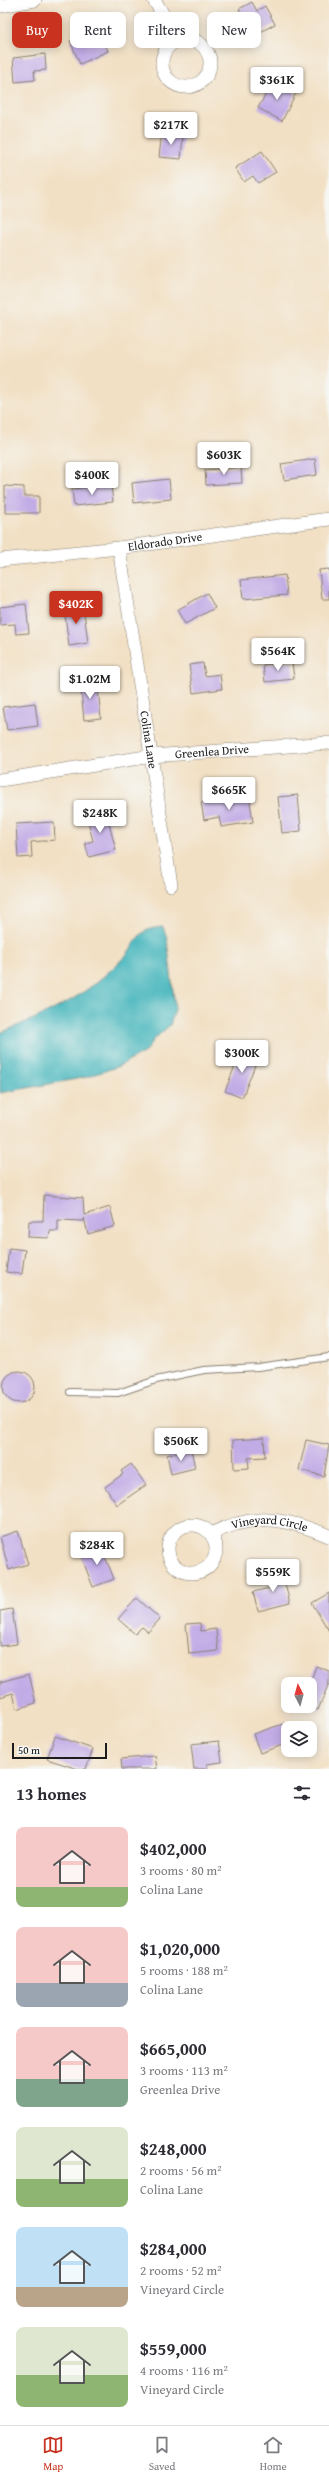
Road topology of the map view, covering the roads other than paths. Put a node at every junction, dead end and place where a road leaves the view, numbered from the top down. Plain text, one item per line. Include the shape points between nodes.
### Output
1 (35, 0) edge
2 (154, 0) edge
3 (0, 6) edge
4 (162, 12) edge
5 (329, 519) edge
6 (119, 548) junction
7 (0, 560) edge
8 (329, 743) edge
9 (152, 756) junction
10 (0, 780) edge
11 (171, 885) dead end
12 (329, 1357) edge
13 (70, 1392) dead end
14 (211, 1534) dead end
15 (329, 1536) edge

1 - 3 street
2 - 4 street
5 - 6 street, Eldorado Drive
6 - 7 street, Eldorado Drive
6 - 9 street, Colina Lane
8 - 9 street, Greenlea Drive
9 - 10 street, Greenlea Drive
9 - 11 street, Colina Lane
12 - 13 lane via 265,1366 204,1370 156,1380 118,1393
14 - 15 street, Vineyard Circle via 230,1524 274,1520 305,1526

